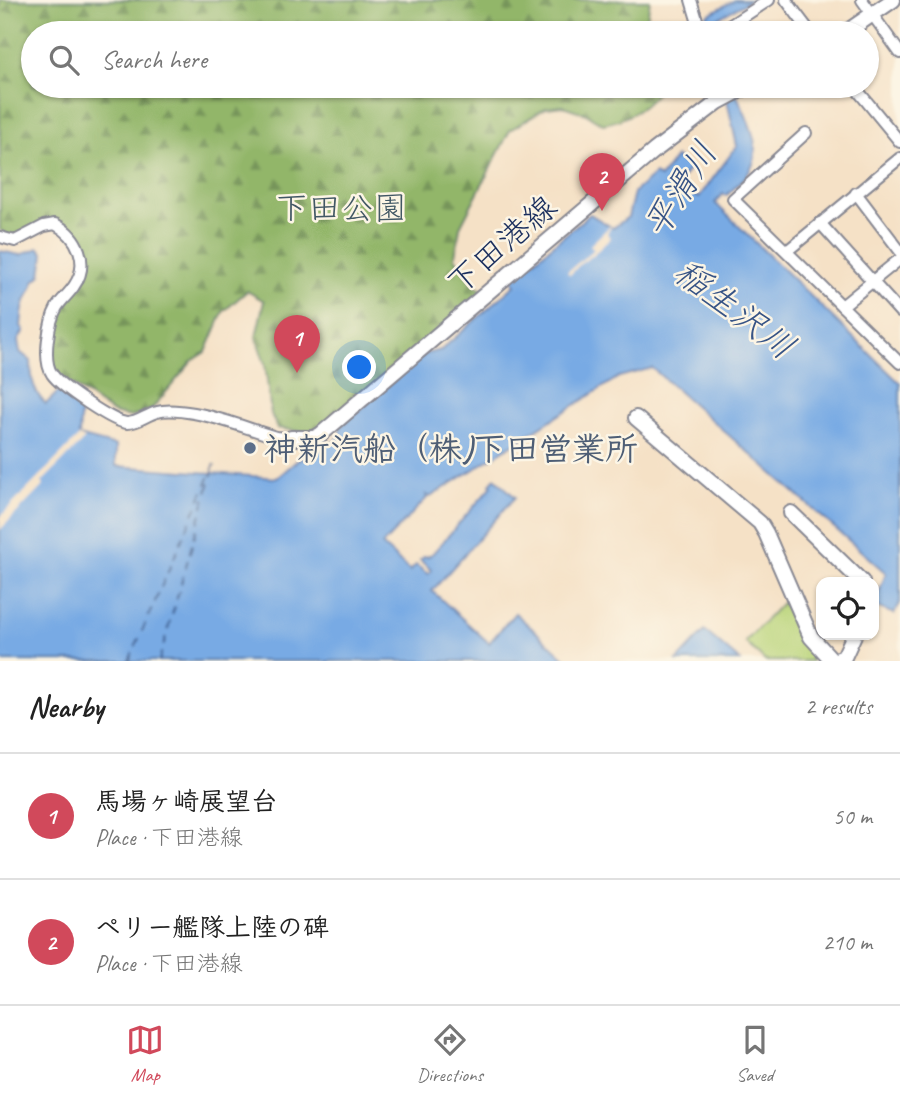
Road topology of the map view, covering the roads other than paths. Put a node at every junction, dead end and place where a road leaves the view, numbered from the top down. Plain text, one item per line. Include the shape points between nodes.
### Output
1 (691, 0) edge
2 (769, 0) edge
3 (786, 0) edge
4 (862, 0) edge
5 (893, 0) edge
6 (872, 15) junction
7 (706, 21) edge
8 (738, 21) edge
9 (802, 21) edge
10 (863, 21) edge
11 (876, 21) edge
12 (879, 24) edge
13 (900, 53) edge
14 (724, 98) edge
15 (865, 98) edge
16 (720, 100) joint
17 (806, 133) dead end
18 (900, 142) edge
19 (900, 158) edge
20 (856, 192) junction
21 (820, 223) junction
22 (0, 237) edge
23 (786, 251) junction
24 (900, 251) edge
25 (900, 259) edge
26 (872, 281) junction
27 (842, 306) junction
28 (900, 312) edge
29 (897, 355) edge
30 (636, 418) dead end
31 (290, 438) joint
32 (791, 513) dead end
33 (857, 577) edge
34 (851, 640) edge
35 (839, 660) edge

1 - 7 street
2 - 8 street
3 - 9 street
4 - 6 street
5 - 6 main road
6 - 10 main road
6 - 11 street
12 - 13 street
14 - 16 main road, 下田港線
15 - 18 street
16 - 31 main road, 下田港線 via 644,159 320,435
17 - 23 street via 733,199
19 - 20 street
20 - 21 street
20 - 24 street
21 - 23 street
21 - 26 street
22 - 31 street via 15,241 55,223 79,249 79,277 54,313 47,347 48,367 59,382 119,422 134,422 155,412 192,413
23 - 27 street
25 - 26 street
26 - 27 street
26 - 28 street
27 - 29 street
30 - 35 main road via 760,523 811,637
32 - 33 main road
34 - 35 main road

